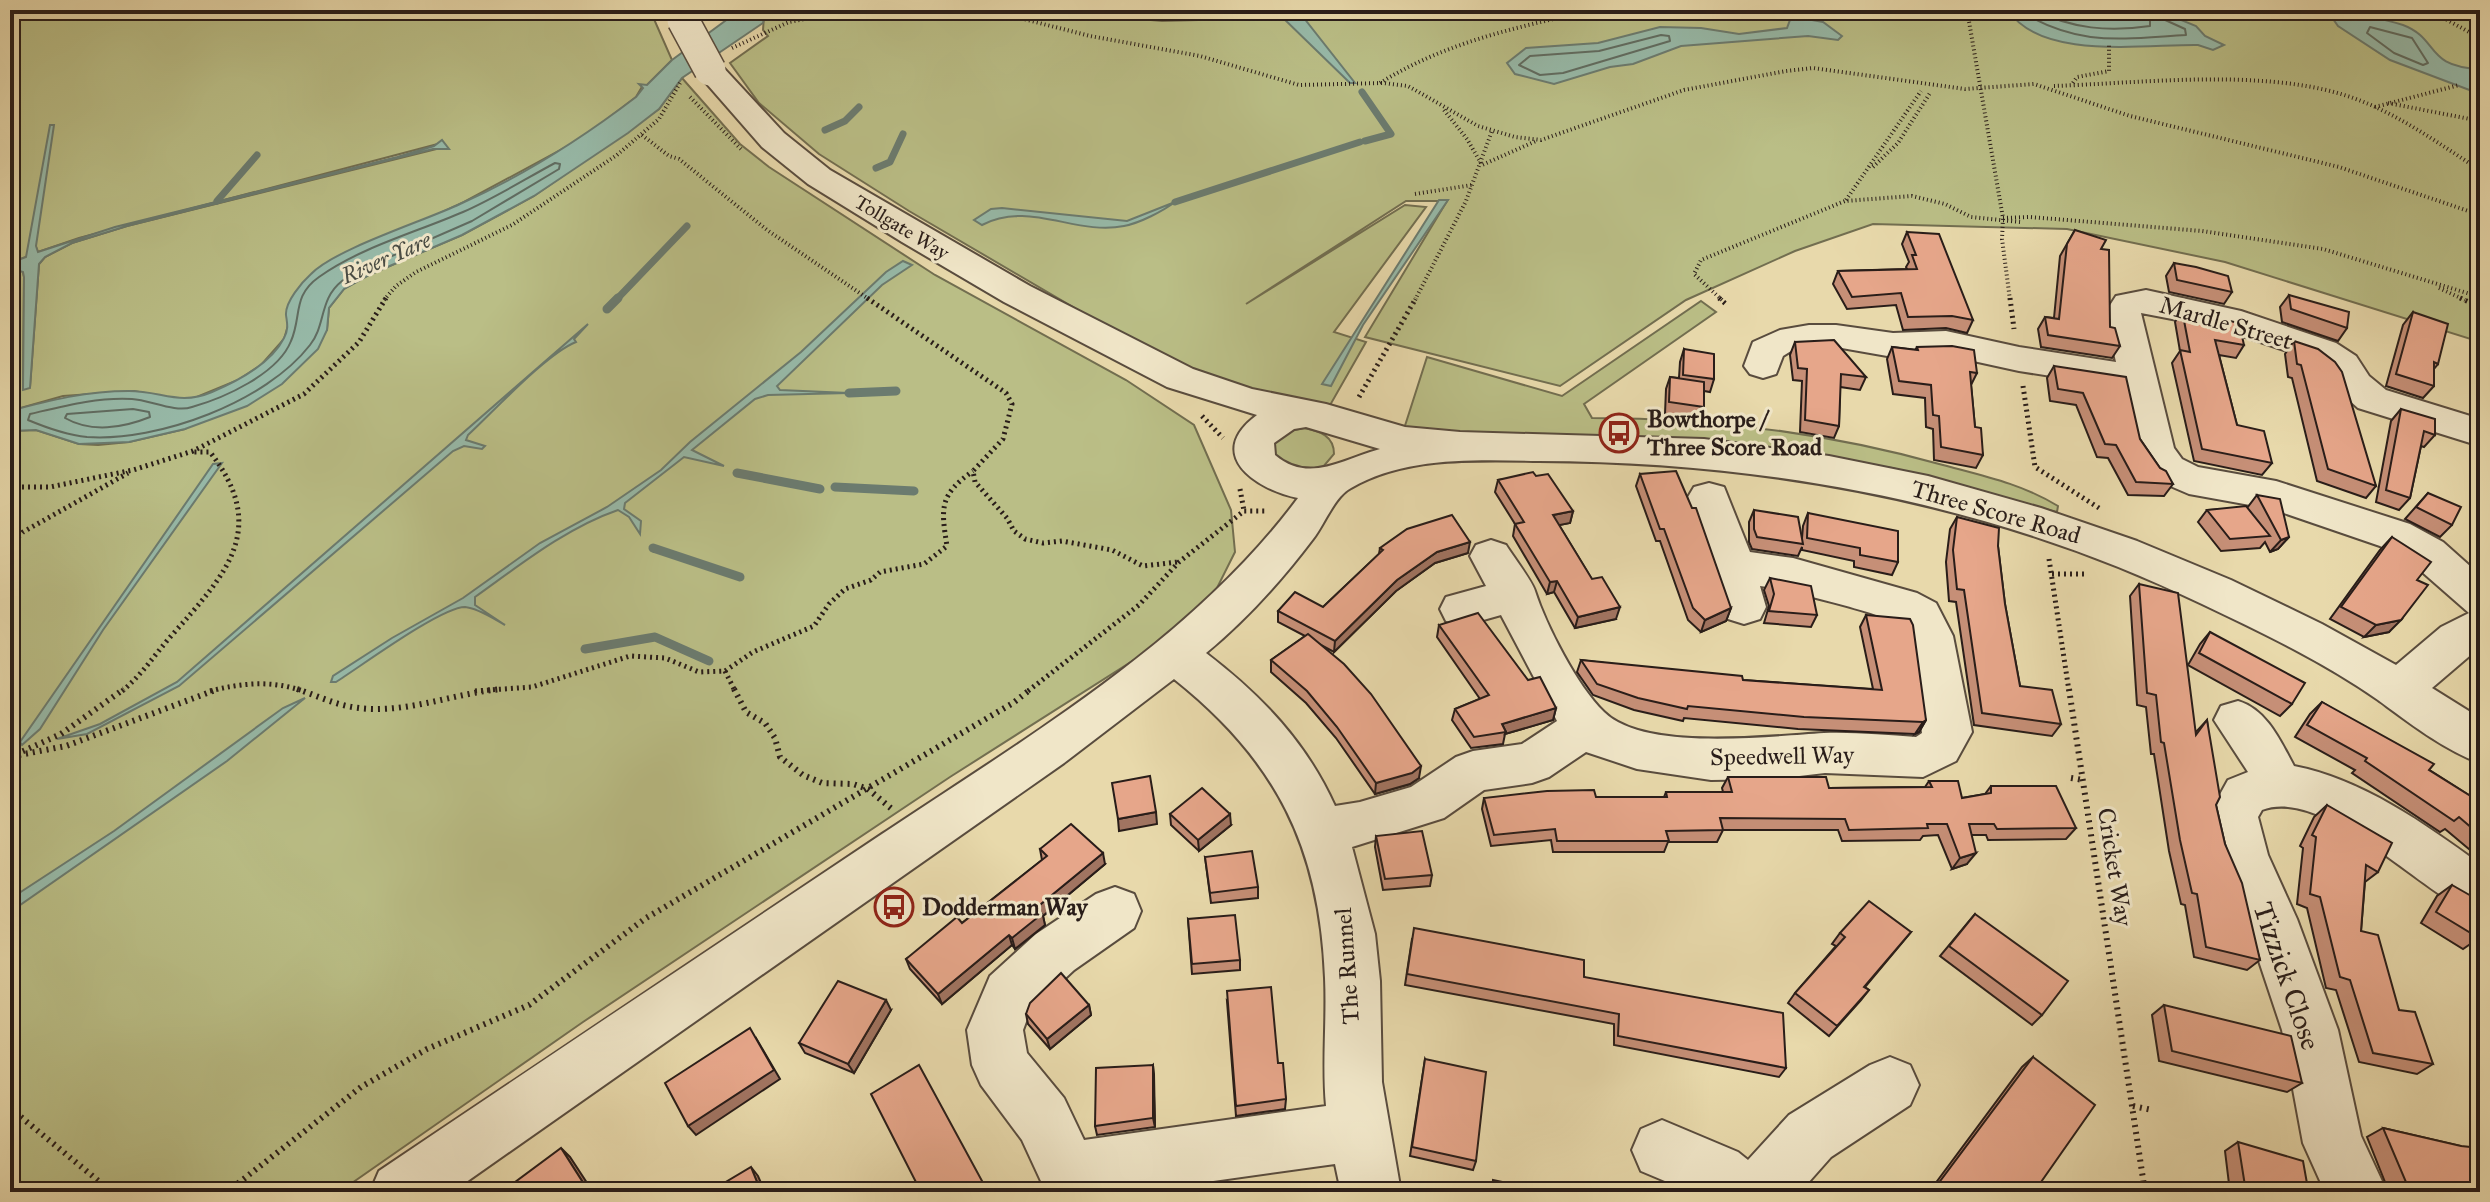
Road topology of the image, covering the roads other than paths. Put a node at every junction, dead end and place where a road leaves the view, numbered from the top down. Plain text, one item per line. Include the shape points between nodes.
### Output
1 (682, 15) edge
2 (1763, 366) dead end
3 (2136, 377) junction
4 (1180, 378) junction
5 (1324, 418) junction
6 (2480, 433) edge
7 (1464, 446) junction
8 (1258, 455) junction
9 (1337, 478) junction
10 (1709, 497) dead end
11 (1491, 556) dead end
12 (1267, 562) junction
13 (1515, 594) junction
14 (2480, 600) edge
15 (1462, 609) dead end
16 (2480, 627) edge
17 (1174, 654) junction
18 (2399, 691) junction
19 (2238, 720) dead end
20 (1587, 726) junction
21 (2480, 743) edge
22 (2278, 784) junction
23 (1322, 830) junction
24 (2480, 894) edge
25 (1115, 911) dead end
26 (1883, 1090) dead end
27 (1358, 1132) junction
28 (1662, 1150) dead end
29 (1068, 1182) edge
30 (400, 1192) edge
31 (1371, 1192) edge
32 (1739, 1192) edge
33 (1759, 1192) edge
34 (2357, 1192) edge

1 - 4 street, Tollgate Way, bridge via 710,70 773,140 819,177 1017,294
2 - 3 street via 1766,350 1780,342 1836,336 1893,345 1946,343
3 - 6 street, Mardle Street via 2123,313 2129,304 2146,301 2228,319 2323,351 2343,364 2354,384 2372,399
3 - 14 street, Mardle Street via 2155,451 2168,469 2189,480 2276,495 2395,535 2428,553
4 - 5 street, Tollgate Way
4 - 8 street, Tollgate Way via 1221,408
5 - 7 street, Three Score Road via 1406,441
5 - 8 street via 1273,422 1261,430
5 - 9 street via 1353,438 1356,448 1353,463
7 - 9 street, Three Score Road via 1386,460
7 - 18 street, Three Score Road via 1727,455 1969,500 2125,551 2196,582 2324,646
8 - 9 street, Three Score Road via 1280,480 1298,485
8 - 12 street via 1271,511
9 - 12 street
10 - 20 street, Speedwell Way via 1739,587 1793,574 1920,615 1931,636 1948,732 1939,747 1923,757 1825,753 1711,760 1637,749 1608,741
11 - 13 street
12 - 17 street via 1211,624
13 - 15 street
13 - 20 street via 1549,669
16 - 18 street via 2439,654
17 - 23 street, The Runnel via 1246,714 1280,755
17 - 30 street via 1047,749
18 - 21 street, Three Score Road
19 - 22 street
20 - 23 street via 1532,763 1473,771 1426,803
22 - 24 street via 2377,821
22 - 34 street, Tizzick Close via 2245,795 2233,816 2242,855 2310,1030 2333,1143
23 - 27 street, The Runnel via 1344,901 1353,973
25 - 29 street via 1055,952 1009,994 995,1030 1001,1065 1043,1119
26 - 33 street via 1810,1136
27 - 29 street
27 - 31 street, The Runnel
28 - 32 street via 1717,1173

